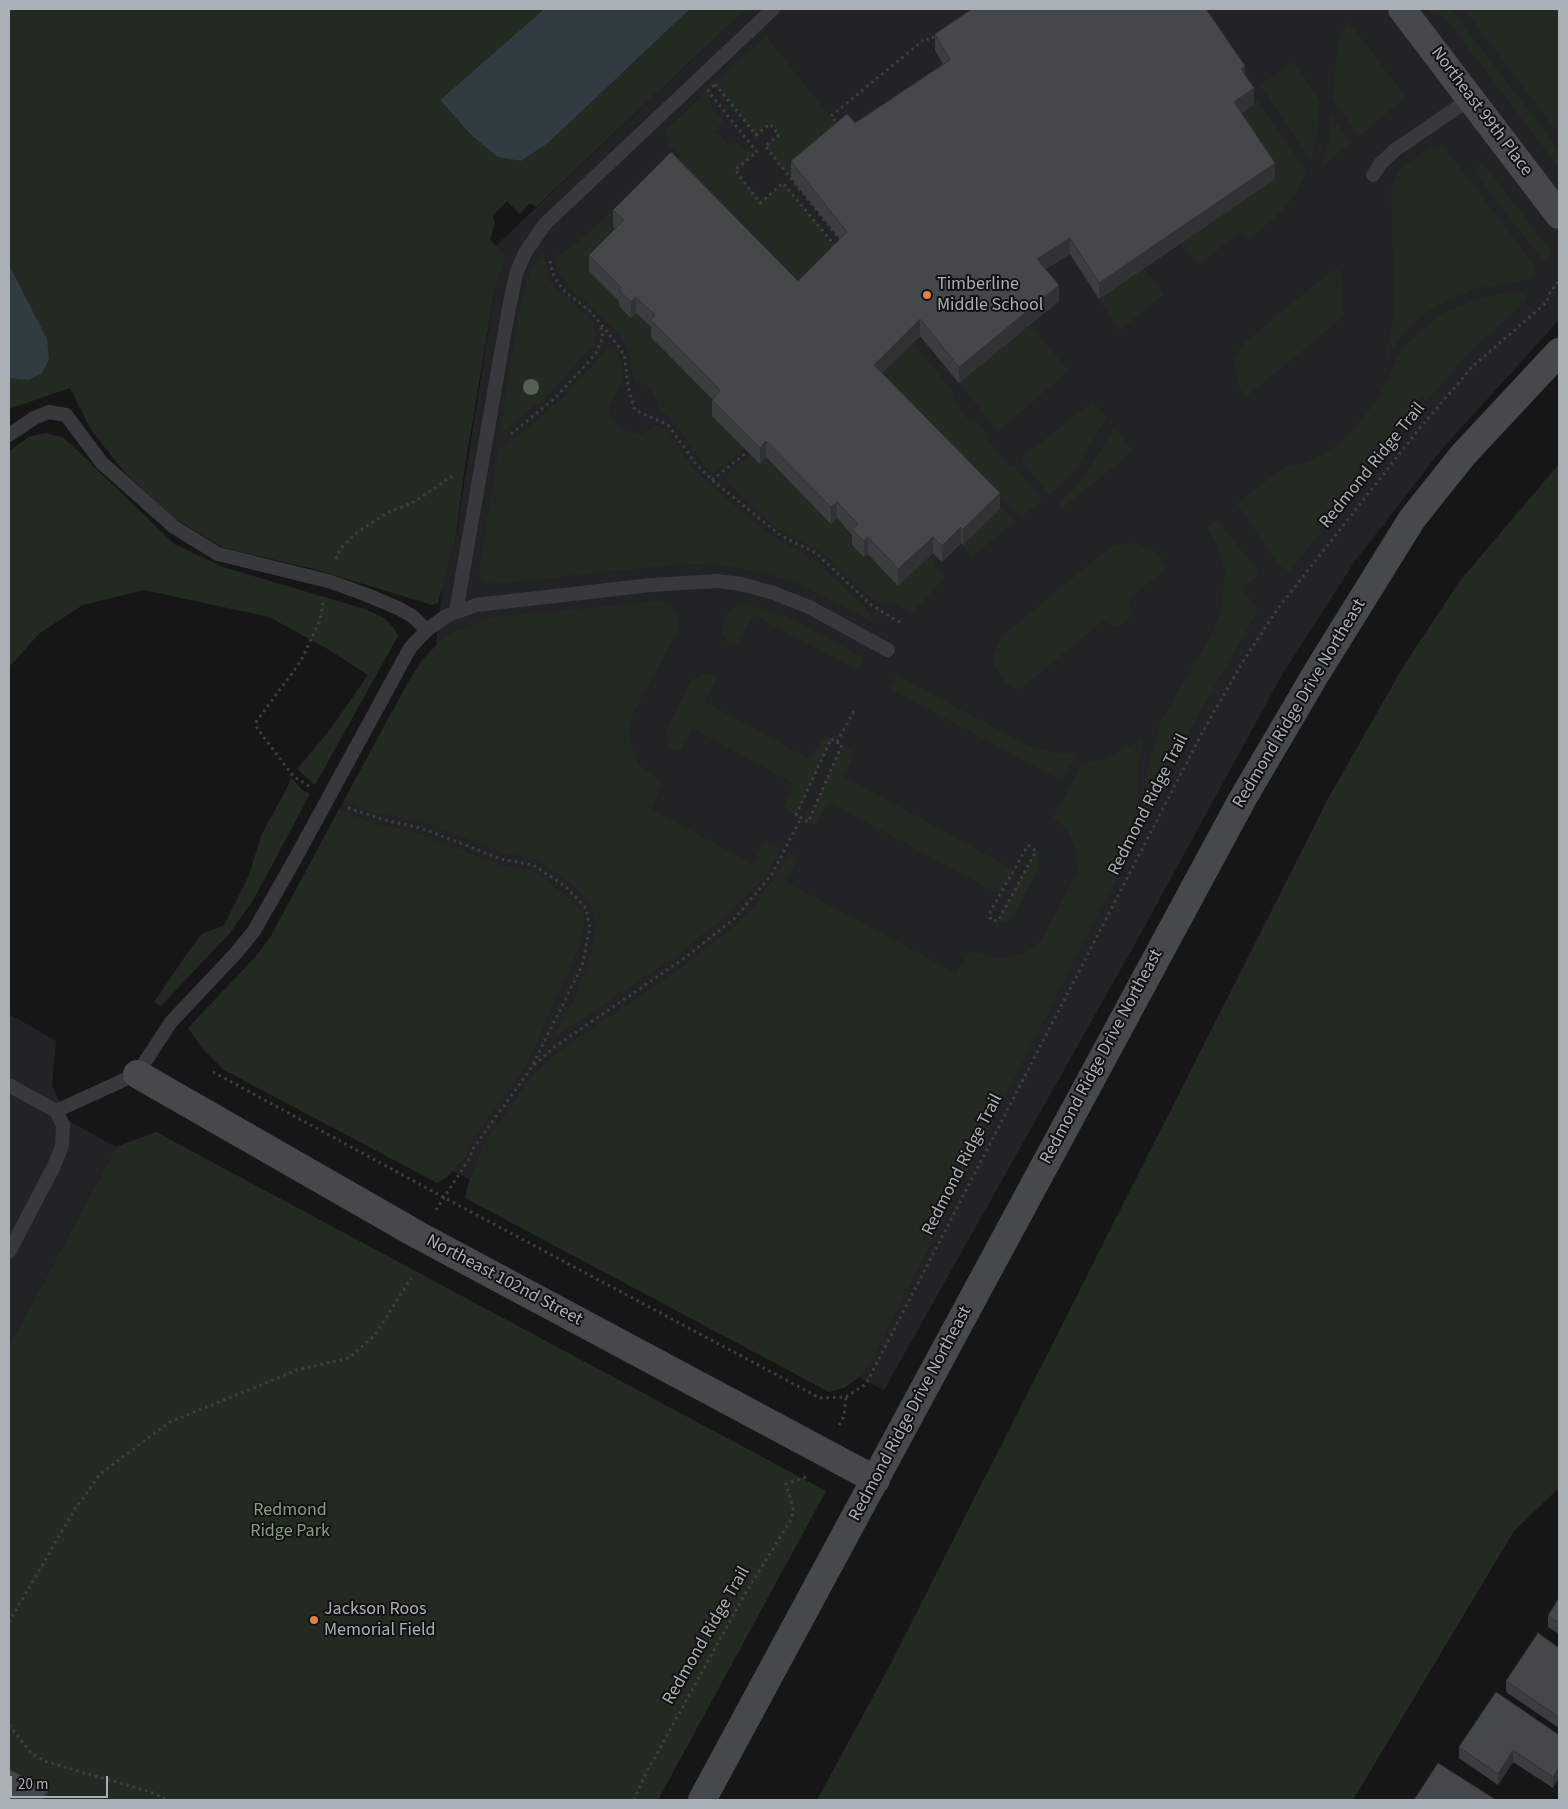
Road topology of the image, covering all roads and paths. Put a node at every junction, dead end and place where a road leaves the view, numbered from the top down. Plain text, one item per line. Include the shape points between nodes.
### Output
1 (773, 9) edge
2 (1402, 9) edge
3 (943, 30) edge
4 (708, 91) joint
5 (1470, 98) junction
6 (843, 133) edge
7 (1373, 175) dead end
8 (1559, 215) edge
9 (551, 266) dead end
10 (1559, 281) edge
11 (600, 323) junction
12 (1559, 352) edge
13 (515, 432) dead end
14 (9, 435) edge
15 (747, 452) edge
16 (449, 479) dead end
17 (712, 480) junction
18 (328, 581) junction
19 (456, 612) junction
20 (901, 623) dead end
21 (427, 630) junction
22 (888, 650) dead end
23 (854, 711) dead end
24 (837, 742) junction
25 (313, 789) dead end
26 (356, 812) dead end
27 (800, 818) junction
28 (999, 894) joint
29 (532, 1067) junction
30 (213, 1072) dead end
31 (137, 1074) junction
32 (9, 1085) edge
33 (56, 1111) junction
34 (445, 1198) junction
35 (418, 1235) junction
36 (9, 1252) edge
37 (411, 1278) dead end
38 (876, 1480) junction
39 (786, 1484) dead end
40 (9, 1622) edge
41 (9, 1726) edge
42 (168, 1800) edge
43 (634, 1800) edge
44 (702, 1800) edge

1 - 19 lane via 545,224 525,253 516,274 508,313
2 - 5 street, Northeast 99th Place
3 - 6 path via 928,40 926,38 831,116
4 - 4 path via 715,84 756,135 770,124 779,135 765,146 847,248 798,298 792,292 837,248 783,183 760,202 755,196 734,170 757,152
5 - 7 lane via 1395,150
5 - 8 street, Northeast 99th Place
9 - 11 path via 562,289
10 - 34 path, Redmond Ridge Trail via 1547,302 1473,366 1419,429 1279,607 1242,663 1202,733 866,1384 846,1397 820,1398
11 - 13 path via 603,337 595,355 555,398
11 - 17 path via 625,358 628,387 635,410 668,424 696,464
12 - 38 street, Redmond Ridge Drive Northeast via 1464,455 1412,520 1317,672 1242,798
14 - 18 lane via 49,412 66,415 102,463 174,527 218,554
15 - 17 path
16 - 18 path via 356,534 341,548
17 - 20 path via 771,529 816,553 870,604
18 - 21 lane via 398,608
18 - 25 path via 320,620 301,662 256,722 257,728 293,776
19 - 21 lane
19 - 22 lane via 476,605 559,595 717,581 749,586 800,604
21 - 31 lane via 410,648 254,931 171,1022
23 - 24 path
24 - 27 path via 831,740 796,815
24 - 27 path via 842,745 808,822
26 - 29 path via 421,828 500,859 533,865 566,887 586,908 590,926 582,966
27 - 29 path via 772,874 735,918 683,959 553,1048
28 - 28 path via 989,914 991,920 998,922 1036,851 1032,847 1025,846
29 - 34 path via 474,1147
30 - 34 path
31 - 33 lane
31 - 35 street, Northeast 102nd Street
32 - 33 lane
33 - 36 lane via 63,1125 62,1146
34 - 35 path
35 - 38 street, Northeast 102nd Street
37 - 40 path via 375,1336 349,1358 296,1370 170,1422 100,1474 75,1509
38 - 44 street, Redmond Ridge Drive Northeast
39 - 43 path, Redmond Ridge Trail via 793,1508 792,1518 745,1594
41 - 42 path via 32,1754 47,1762 148,1791

